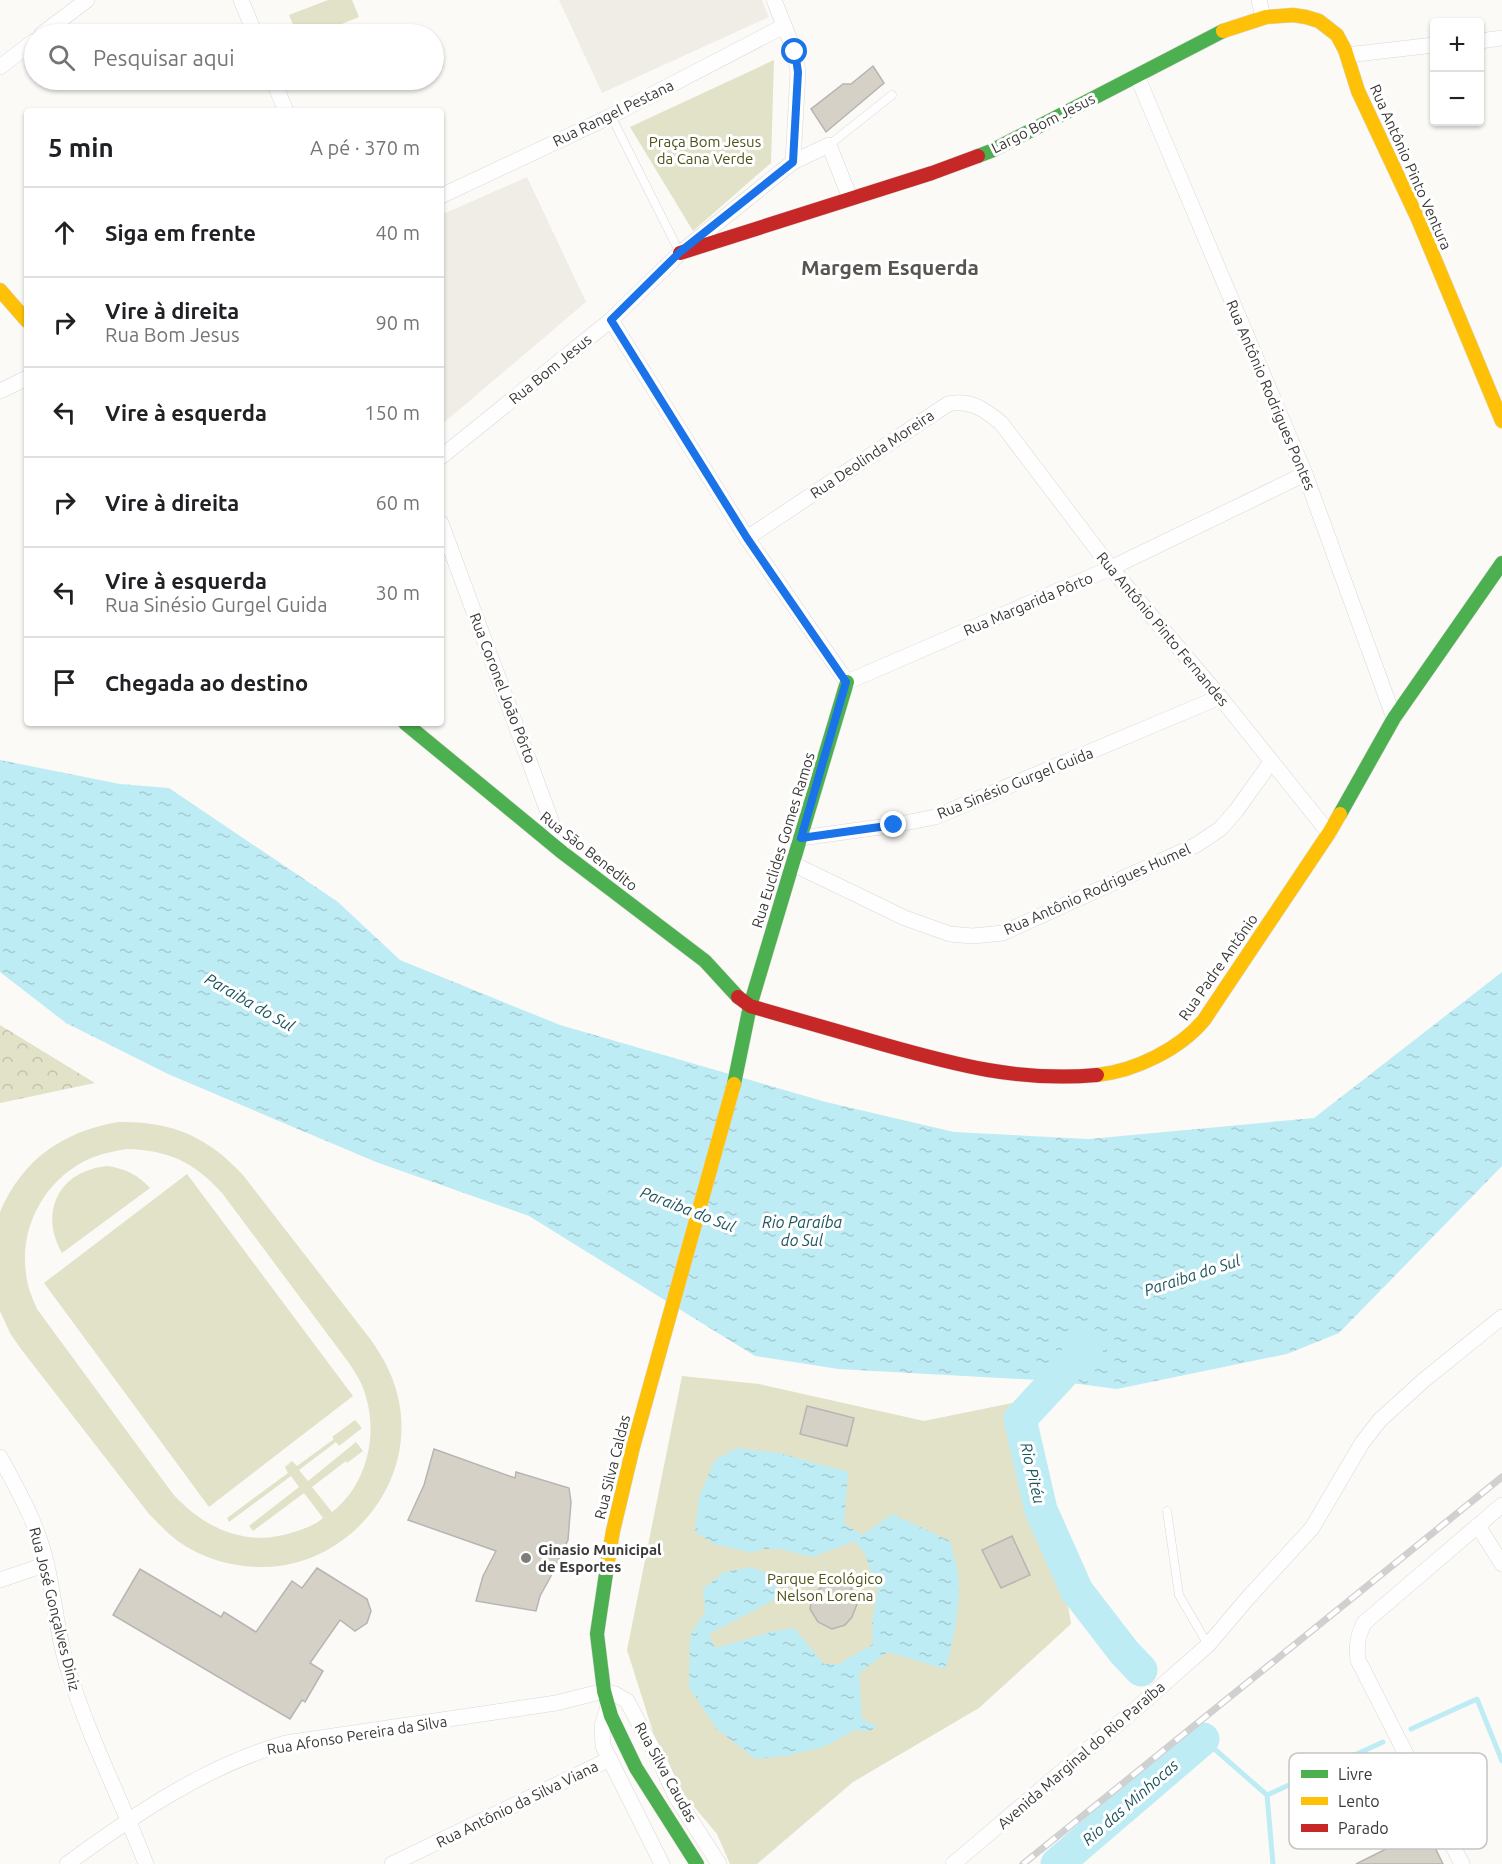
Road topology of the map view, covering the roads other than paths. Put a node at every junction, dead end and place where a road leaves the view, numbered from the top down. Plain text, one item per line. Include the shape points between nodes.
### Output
1 (87, 0) edge
2 (240, 0) edge
3 (774, 0) edge
4 (1258, 0) edge
5 (1263, 17) junction
6 (55, 24) edge
7 (251, 24) edge
8 (784, 26) junction
9 (1227, 29) joint
10 (1502, 38) edge
11 (1484, 40) edge
12 (1430, 45) edge
13 (24, 49) edge
14 (1347, 55) junction
15 (0, 67) edge
16 (1137, 76) junction
17 (277, 90) edge
18 (892, 95) dead end
19 (285, 108) edge
20 (611, 116) junction
21 (829, 146) junction
22 (793, 162) junction
23 (444, 195) edge
24 (850, 198) junction
25 (680, 252) junction
26 (0, 290) edge
27 (24, 318) edge
28 (611, 320) junction
29 (24, 379) edge
30 (1496, 387) edge
31 (0, 391) edge
32 (1502, 421) edge
33 (1001, 423) joint
34 (444, 455) edge
35 (1305, 474) junction
36 (444, 531) edge
37 (747, 538) junction
38 (1502, 563) edge
39 (1111, 568) junction
40 (846, 682) junction
41 (1220, 697) junction
42 (1394, 718) junction
43 (409, 726) edge
44 (1271, 762) junction
45 (1329, 833) junction
46 (801, 838) junction
47 (563, 853) junction
48 (793, 864) junction
49 (750, 1006) junction
50 (738, 1068) joint
51 (1502, 1317) edge
52 (0, 1457) edge
53 (1502, 1505) edge
54 (1167, 1511) dead end
55 (1478, 1526) junction
56 (47, 1564) junction
57 (1502, 1564) edge
58 (0, 1580) edge
59 (1208, 1644) junction
60 (604, 1690) junction
61 (608, 1706) junction
62 (1405, 1753) edge
63 (610, 1759) junction
64 (129, 1820) junction
65 (1454, 1849) edge
66 (67, 1864) edge
67 (146, 1864) edge
68 (392, 1864) edge
69 (662, 1864) edge
70 (697, 1864) edge
71 (719, 1864) edge
72 (953, 1864) edge
73 (1462, 1864) edge

1 - 6 street
2 - 7 street
3 - 8 street
4 - 5 street
5 - 9 street, Rua Antônio Pinto Ventura
5 - 14 street, Rua Antônio Pinto Ventura via 1309,17 1331,29
8 - 20 street, Rua Rangel Pestana
8 - 22 street via 798,72
9 - 16 street, Largo Bom Jesus
10 - 11 street
12 - 14 street
13 - 15 street
14 - 30 street, Rua Antônio Pinto Ventura via 1358,90
16 - 24 street, Largo Bom Jesus via 991,151
16 - 35 street, Rua Antônio Rodrigues Pontes
17 - 19 street
18 - 21 lane
20 - 23 street, Rua Rangel Pestana
20 - 25 lane
21 - 22 street
21 - 24 street
22 - 25 street, Rua Bom Jesus
24 - 25 street, Largo Bom Jesus
25 - 28 street, Rua Bom Jesus
26 - 27 street
28 - 34 street, Rua Bom Jesus
28 - 37 street
29 - 31 street
30 - 32 street, Rua Antônio Pinto Ventura
33 - 37 street, Rua Deolinda Moreira via 975,404 948,404
33 - 39 street, Rua Antônio Pinto Fernandes
35 - 39 street, Rua Margarida Pôrto
35 - 42 street, Rua Antônio Rodrigues Pontes
36 - 47 street, Rua Coronel João Pôrto
37 - 40 street
38 - 42 street, Rua Padre Antônio
39 - 40 street, Rua Margarida Pôrto
39 - 41 street, Rua Antônio Pinto Fernandes
40 - 46 street, Rua Euclides Gomes Ramos
41 - 44 street, Rua Antônio Pinto Fernandes
41 - 46 street, Rua Sinésio Gurgel Guida via 935,817
42 - 45 street, Rua Padre Antônio
43 - 47 street, Rua São Benedito
44 - 45 street, Rua Antônio Pinto Fernandes
44 - 48 street, Rua Antônio Rodrigues Humel via 1220,829 1196,845 1003,933 950,934 905,918
45 - 49 street, Rua Padre Antônio via 1204,1020 1187,1038 1141,1064 1060,1079 1007,1074 958,1066
46 - 48 street, Rua Euclides Gomes Ramos
47 - 49 street, Rua São Benedito via 698,955
48 - 49 street, Rua Euclides Gomes Ramos
49 - 50 street, Rua Euclides Gomes Ramos
50 - 60 street, Rua Silva Caldas via 613,1531 597,1642
51 - 59 street, Avenida Marginal do Rio Paraíba via 1380,1420 1312,1528
52 - 56 street, Rua José Gonçalves Diniz via 27,1505
53 - 55 street
54 - 59 lane via 1179,1595
55 - 57 street
55 - 62 street via 1364,1623 1359,1634 1358,1660
56 - 58 street
56 - 64 street, Rua José Gonçalves Diniz via 67,1668
59 - 72 street, Avenida Marginal do Rio Paraíba
60 - 61 street, Rua Silva Caldas
60 - 64 street, Rua Afonso Pereira da Silva via 556,1703 286,1743 219,1767
60 - 71 street, Rua Silva Caudas via 627,1701 676,1797
61 - 63 street via 602,1739
61 - 70 street, Rua Silva Caldas via 636,1768
63 - 68 street, Rua Antônio da Silva Viana
63 - 69 street
64 - 66 street, Rua Afonso Pereira da Silva
64 - 67 street, Rua José Gonçalves Diniz
65 - 73 street

